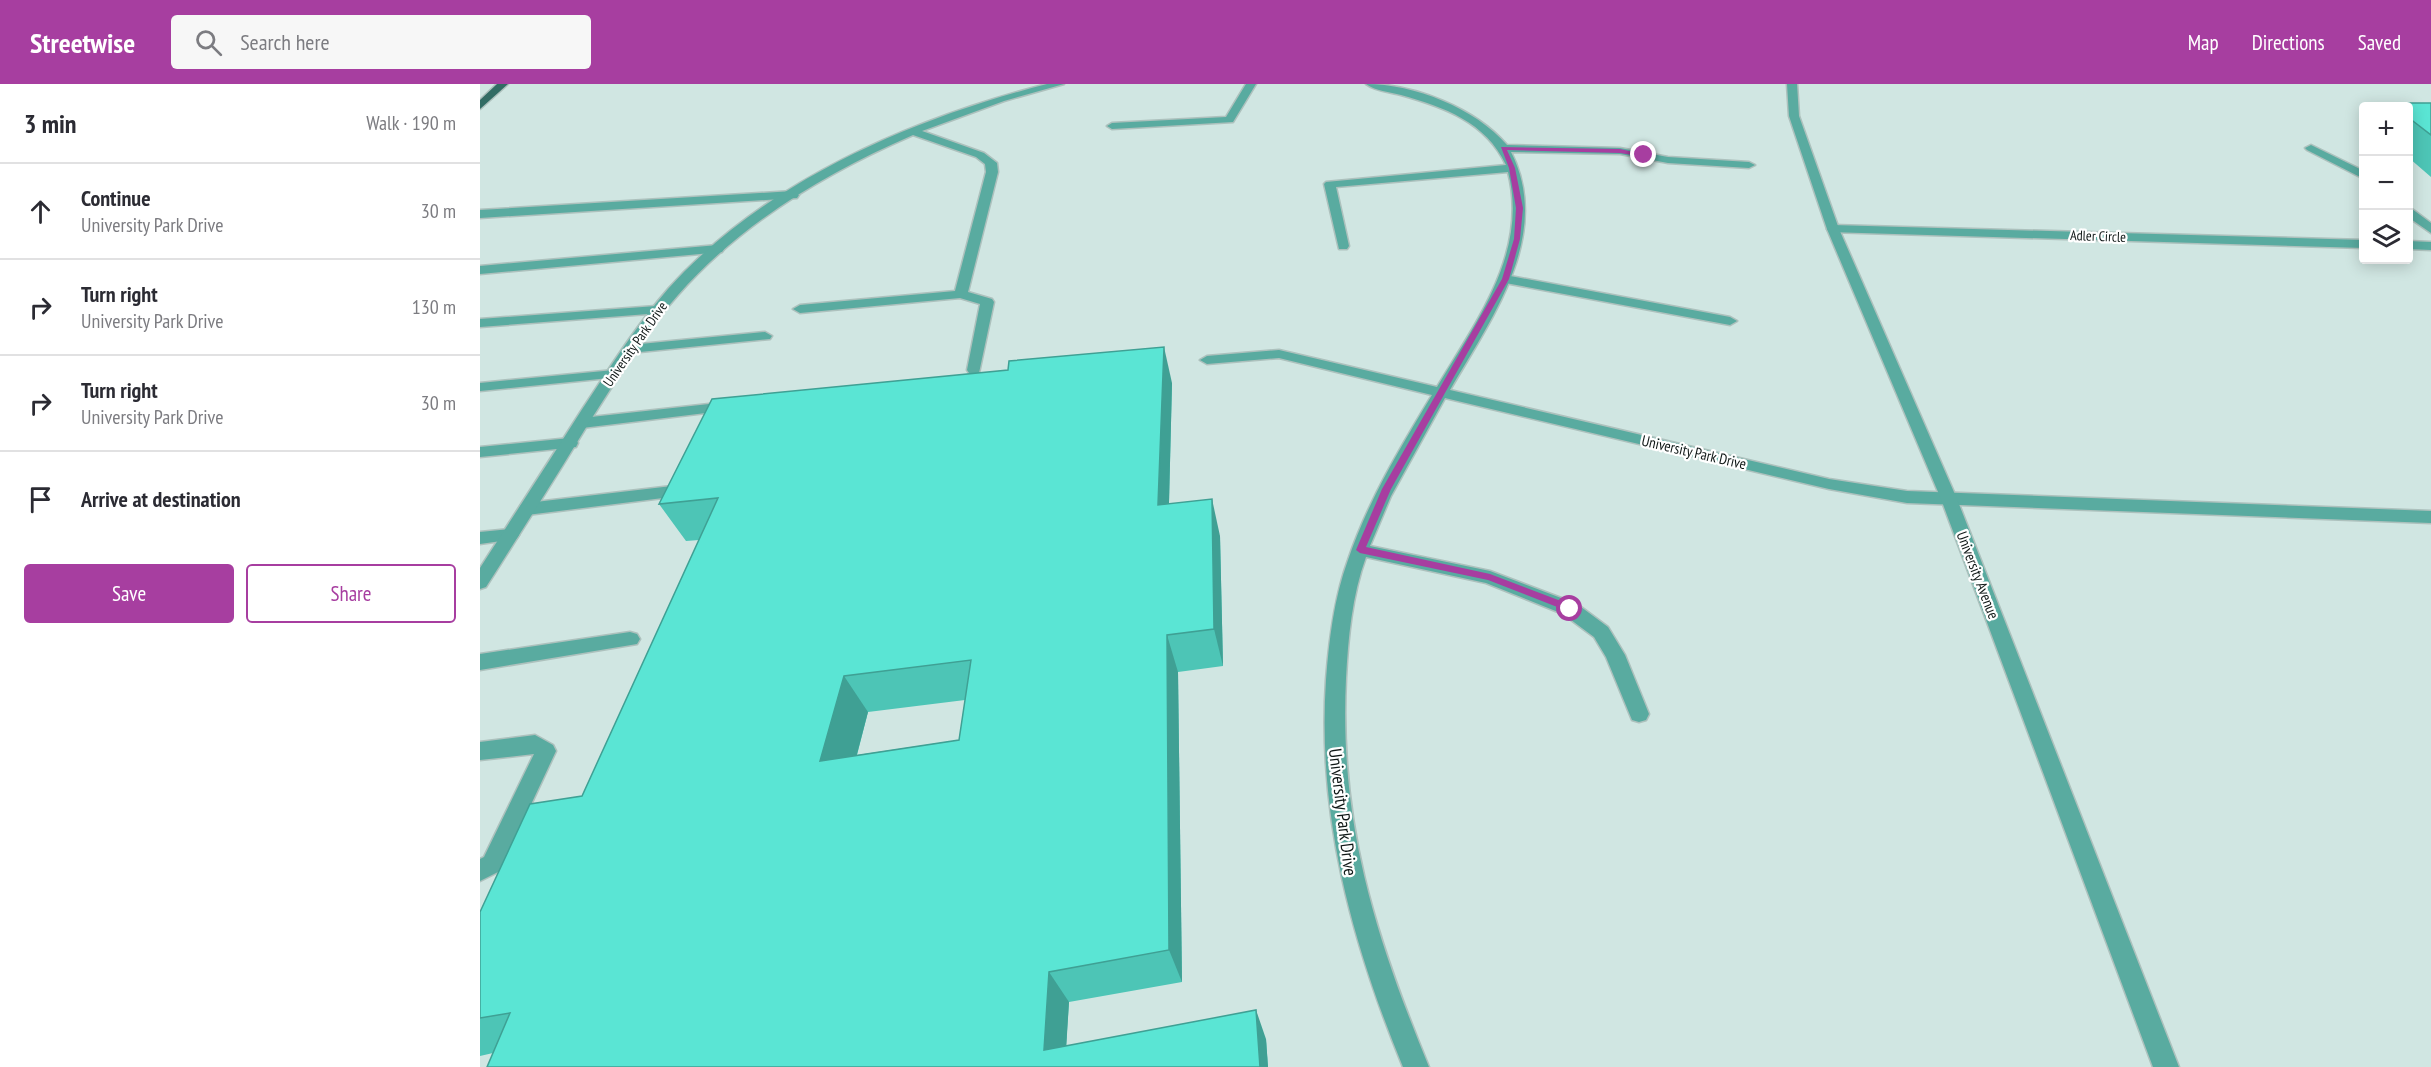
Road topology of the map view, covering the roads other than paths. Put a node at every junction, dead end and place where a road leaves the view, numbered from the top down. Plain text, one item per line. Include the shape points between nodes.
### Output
1 (503, 84) edge
2 (1059, 84) edge
3 (1251, 84) edge
4 (1371, 84) edge
5 (1792, 84) edge
6 (1395, 86) edge
7 (480, 106) edge
8 (1112, 126) dead end
9 (914, 132) junction
10 (1503, 148) junction
11 (2311, 148) dead end
12 (1749, 165) dead end
13 (1512, 168) junction
14 (2359, 173) edge
15 (793, 195) junction
16 (2413, 213) edge
17 (480, 214) edge
18 (1833, 229) junction
19 (2431, 229) edge
20 (2359, 244) edge
21 (2413, 245) edge
22 (1343, 246) dead end
23 (2431, 246) edge
24 (718, 249) junction
25 (480, 270) edge
26 (1505, 279) junction
27 (961, 294) junction
28 (800, 309) dead end
29 (656, 310) junction
30 (1730, 321) dead end
31 (480, 323) edge
32 (765, 336) dead end
33 (630, 349) junction
34 (1207, 360) dead end
35 (974, 369) dead end
36 (614, 374) junction
37 (480, 387) edge
38 (1442, 392) junction
39 (709, 409) edge
40 (582, 423) junction
41 (570, 443) junction
42 (480, 452) edge
43 (691, 490) edge
44 (1949, 499) junction
45 (527, 509) junction
46 (2431, 517) edge
47 (510, 535) junction
48 (480, 538) edge
49 (1360, 550) junction
50 (480, 582) edge
51 (630, 639) dead end
52 (480, 662) edge
53 (1639, 714) dead end
54 (480, 751) edge
55 (480, 871) edge
56 (1416, 1067) edge
57 (2166, 1067) edge

1 - 7 main road
2 - 9 street, University Park Drive via 987,103
3 - 8 street via 1228,120
4 - 6 street, University Park Drive
5 - 18 street, University Avenue via 1794,116
6 - 10 street, University Park Drive via 1474,120
9 - 15 street, University Park Drive
9 - 27 street via 980,155 991,163
10 - 12 street via 1620,151 1668,160
10 - 13 street, University Park Drive
11 - 14 street
13 - 22 street via 1330,184
13 - 26 street, University Park Drive via 1520,208 1517,239
15 - 17 street
15 - 24 street, University Park Drive
16 - 19 street
18 - 20 street, Adler Circle
18 - 44 street, University Avenue
21 - 23 street
24 - 25 street
24 - 29 street, University Park Drive
26 - 30 street
26 - 38 street, University Park Drive
27 - 28 street
27 - 35 street via 987,302
29 - 31 street
29 - 33 street, University Park Drive
32 - 33 street
33 - 36 street, University Park Drive
34 - 38 street via 1279,354
36 - 37 street
36 - 40 street, University Park Drive
38 - 44 street, University Park Drive via 1829,484 1897,496
38 - 49 street, University Park Drive via 1387,489
39 - 40 street
40 - 41 street, University Park Drive
41 - 42 street
41 - 45 street, University Park Drive
43 - 45 street
44 - 46 street
44 - 57 street, University Avenue
45 - 47 street, University Park Drive
47 - 48 street
47 - 50 street, University Park Drive
49 - 53 street via 1490,577 1570,609 1601,632 1615,655
49 - 56 street, University Park Drive via 1347,592 1334,671 1334,762 1351,881 1394,1018
51 - 52 street
54 - 55 street via 534,744 546,751 492,864

